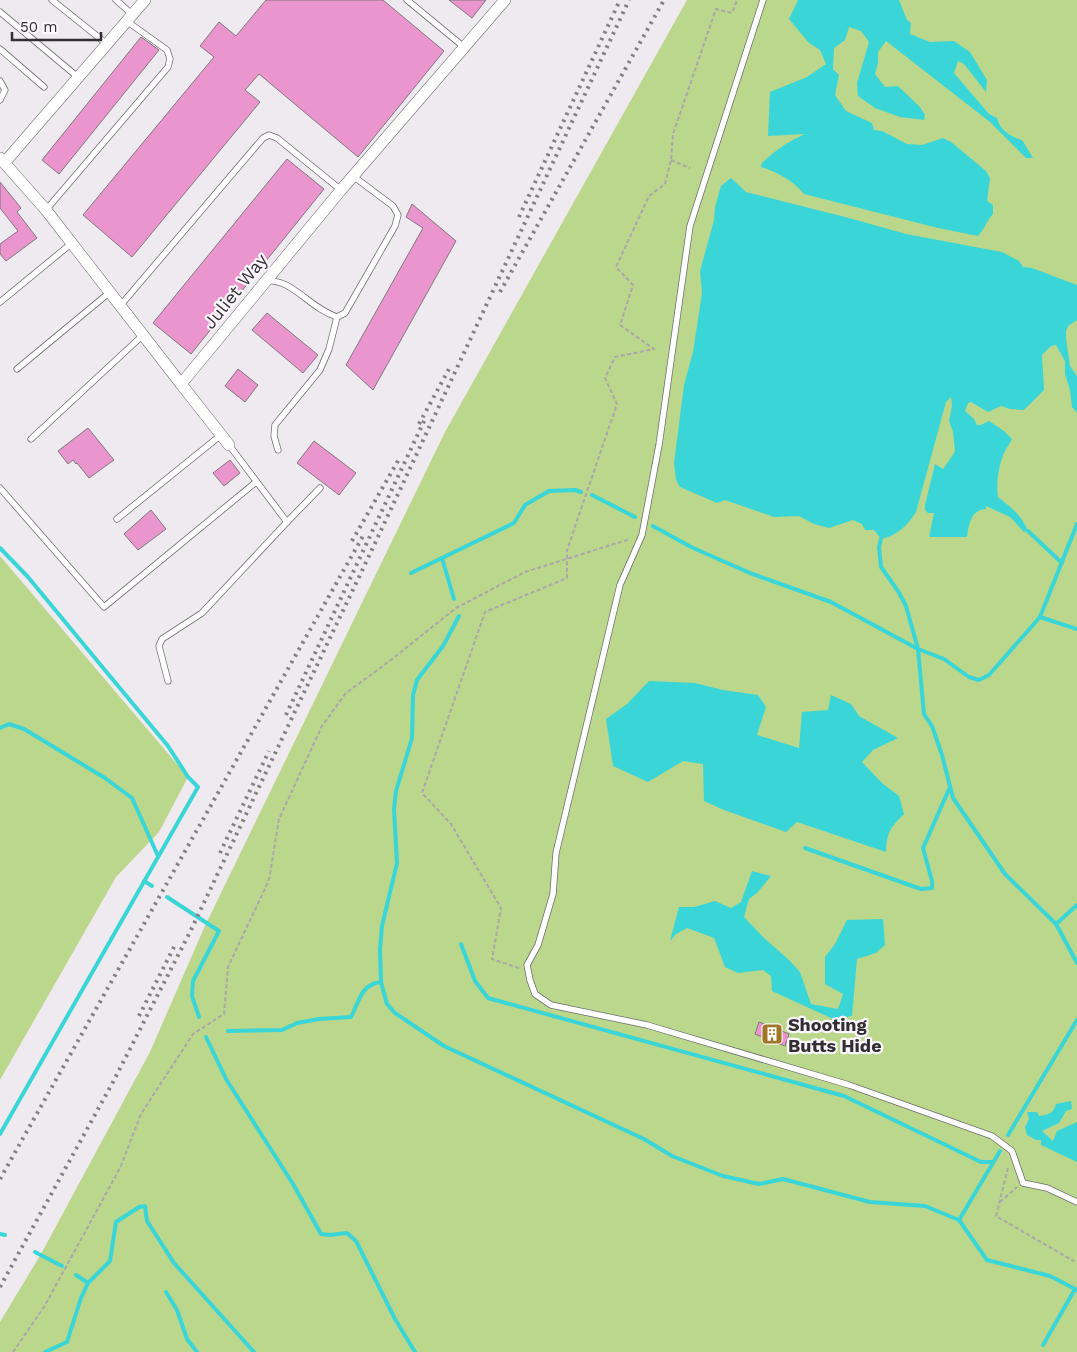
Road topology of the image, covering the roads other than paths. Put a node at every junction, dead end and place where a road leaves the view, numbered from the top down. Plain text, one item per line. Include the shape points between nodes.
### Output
1 (52, 0) edge
2 (116, 0) edge
3 (145, 0) edge
4 (407, 0) edge
5 (505, 0) edge
6 (763, 0) edge
7 (0, 12) edge
8 (130, 18) junction
9 (108, 44) junction
10 (464, 47) junction
11 (0, 49) edge
12 (79, 78) junction
13 (0, 81) edge
14 (44, 87) dead end
15 (0, 100) edge
16 (2, 160) edge
17 (353, 176) junction
18 (341, 190) junction
19 (46, 210) junction
20 (72, 243) junction
21 (267, 280) junction
22 (110, 292) junction
23 (0, 302) edge
24 (120, 306) junction
25 (337, 317) junction
26 (143, 335) junction
27 (17, 369) dead end
28 (181, 384) junction
29 (221, 435) junction
30 (31, 439) dead end
31 (229, 445) joint
32 (278, 450) dead end
33 (256, 482) junction
34 (0, 488) edge
35 (320, 488) dead end
36 (118, 519) dead end
37 (287, 522) junction
38 (168, 681) dead end
39 (1077, 1202) edge

1 - 9 lane
2 - 8 lane
3 - 8 street
4 - 10 lane
5 - 10 street, Juliet Way
6 - 39 lane via 690,226 659,445 642,535 620,585 556,853 553,894 538,945 527,965 528,971 535,994 552,1005 647,1025 849,1086 992,1136 1012,1151 1022,1183 1047,1188
7 - 12 lane
8 - 9 street
8 - 19 lane via 167,50 170,58 168,68
9 - 12 street
10 - 17 street, Juliet Way
11 - 14 lane
12 - 16 street
13 - 15 lane via 5,90
16 - 19 street
17 - 18 street, Juliet Way
17 - 25 lane via 393,206 398,215 395,226 345,313
18 - 21 street, Juliet Way
18 - 24 lane via 277,138 269,135 263,138
19 - 20 street
20 - 22 street
20 - 23 lane
21 - 25 lane via 286,285 316,307
21 - 28 street, Juliet Way
22 - 24 street
22 - 27 lane
24 - 26 street
25 - 32 lane via 320,370 275,426
26 - 28 street
26 - 30 lane
28 - 29 street
29 - 31 street
29 - 36 lane
31 - 33 lane
33 - 34 lane via 104,607
33 - 37 lane
35 - 37 lane
37 - 38 lane via 202,613 162,639 159,646

